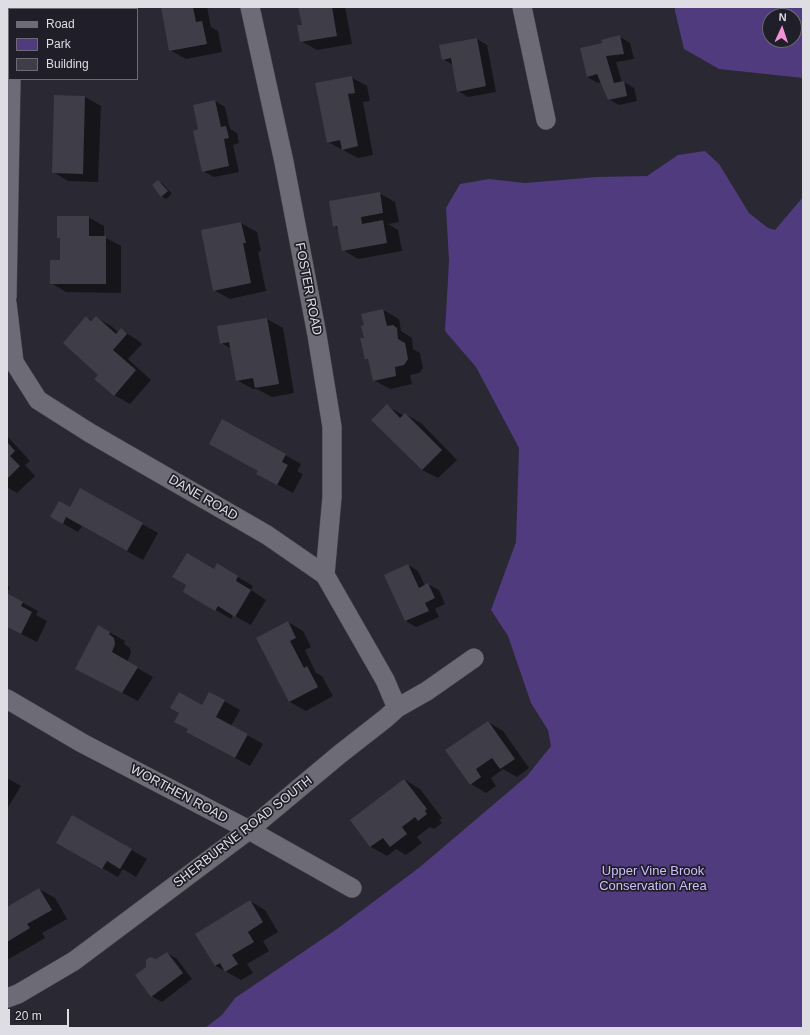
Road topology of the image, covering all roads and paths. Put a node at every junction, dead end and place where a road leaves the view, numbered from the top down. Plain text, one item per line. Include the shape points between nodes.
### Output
1 (250, 7) edge
2 (522, 7) edge
3 (11, 80) edge
4 (546, 120) dead end
5 (7, 297) edge
6 (7, 303) edge
7 (325, 575) junction
8 (474, 658) dead end
9 (7, 699) edge
10 (397, 708) junction
11 (248, 830) junction
12 (352, 888) dead end
13 (7, 998) edge

1 - 7 street, FOSTER ROAD via 284,162 332,427 332,497
2 - 4 street
3 - 5 street
6 - 7 street, DANE ROAD via 14,362 38,400 90,433 267,535
7 - 10 street, DANE ROAD via 385,680
8 - 10 street, SHERBURNE ROAD SOUTH via 427,691
9 - 11 street, WORTHEN ROAD via 82,743
10 - 11 street, SHERBURNE ROAD SOUTH
11 - 12 street, WORTHEN ROAD
11 - 13 street, SHERBURNE ROAD SOUTH via 74,961

